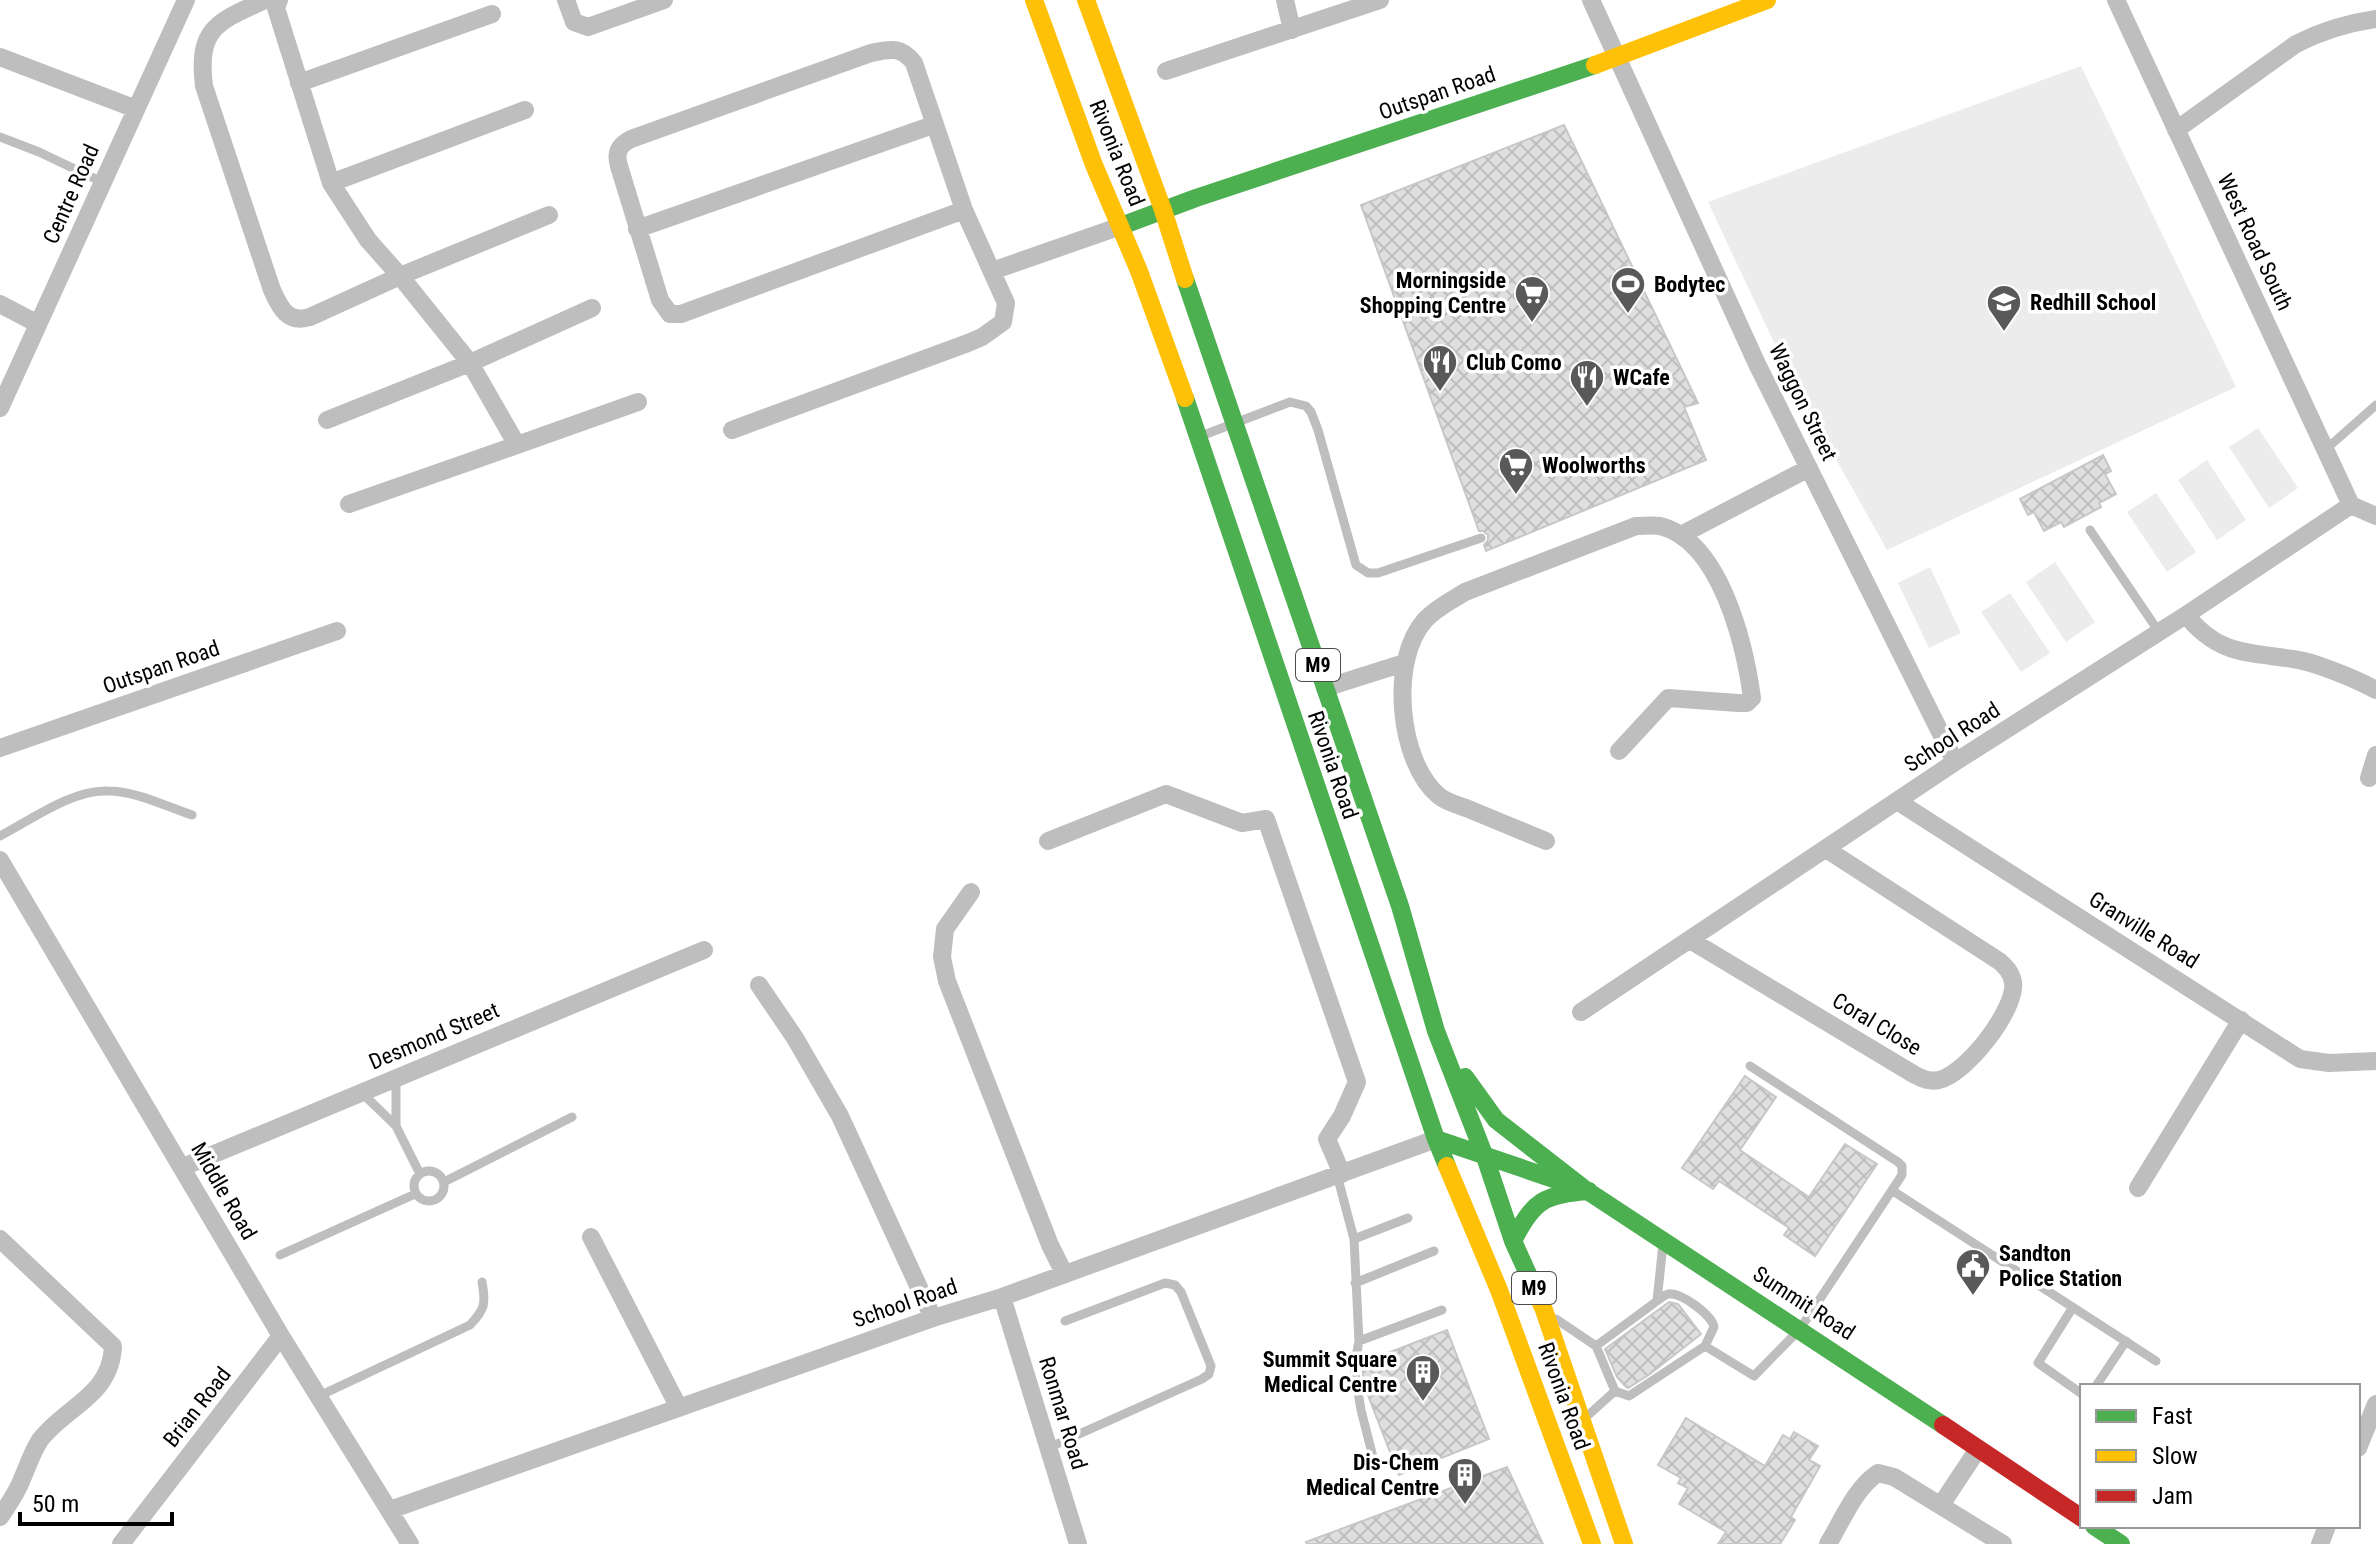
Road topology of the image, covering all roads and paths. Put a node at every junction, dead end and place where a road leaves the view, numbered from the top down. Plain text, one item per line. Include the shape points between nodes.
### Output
1 (186, 0) edge
2 (566, 0) edge
3 (664, 0) edge
4 (1034, 0) edge
5 (1086, 0) edge
6 (1285, 0) edge
7 (1380, 0) edge
8 (1591, 0) edge
9 (1767, 0) edge
10 (2116, 0) edge
11 (269, 2) edge
12 (492, 14) dead end
13 (2376, 19) edge
14 (1292, 30) junction
15 (0, 57) edge
16 (1617, 58) junction
17 (1166, 71) dead end
18 (299, 83) junction
19 (136, 109) junction
20 (525, 110) dead end
21 (933, 125) junction
22 (2176, 130) junction
23 (0, 137) edge
24 (102, 182) junction
25 (331, 183) junction
26 (964, 210) junction
27 (1163, 210) junction
28 (549, 215) dead end
29 (1121, 226) junction
30 (637, 229) junction
31 (992, 271) junction
32 (400, 276) junction
33 (0, 304) edge
34 (592, 308) dead end
35 (38, 324) junction
36 (470, 363) junction
37 (638, 402) dead end
38 (2376, 405) edge
39 (0, 408) edge
40 (327, 420) dead end
41 (1234, 425) junction
42 (732, 430) dead end
43 (1199, 436) junction
44 (517, 445) junction
45 (2325, 450) junction
46 (1809, 468) junction
47 (349, 504) dead end
48 (2351, 505) junction
49 (2376, 516) edge
50 (2090, 530) dead end
51 (1681, 535) junction
52 (1481, 538) dead end
53 (2186, 615) junction
54 (337, 631) dead end
55 (2159, 632) junction
56 (1404, 663) junction
57 (1325, 688) junction
58 (2376, 690) edge
59 (0, 748) edge
60 (1619, 751) dead end
61 (2376, 755) edge
62 (1955, 762) junction
63 (2369, 778) dead end
64 (1897, 801) junction
65 (192, 815) dead end
66 (0, 836) edge
67 (1048, 841) dead end
68 (1546, 841) dead end
69 (1826, 849) junction
70 (0, 860) edge
71 (971, 892) dead end
72 (1690, 940) junction
73 (704, 950) dead end
74 (759, 985) dead end
75 (1581, 1012) dead end
76 (2241, 1020) junction
77 (1436, 1031) junction
78 (2376, 1061) edge
79 (1750, 1066) dead end
80 (396, 1078) junction
81 (361, 1092) junction
82 (572, 1117) dead end
83 (396, 1126) junction
84 (1436, 1139) junction
85 (1485, 1157) junction
86 (183, 1167) junction
87 (420, 1174) junction
88 (1339, 1174) junction
89 (444, 1182) junction
90 (2138, 1188) dead end
91 (1588, 1190) junction
92 (1893, 1191) junction
93 (415, 1194) junction
94 (1408, 1218) dead end
95 (591, 1237) dead end
96 (0, 1239) edge
97 (1354, 1239) junction
98 (1664, 1240) junction
99 (1513, 1241) junction
100 (1434, 1251) dead end
101 (280, 1255) dead end
102 (1064, 1273) junction
103 (482, 1282) dead end
104 (1355, 1283) junction
105 (1002, 1297) junction
106 (1657, 1301) junction
107 (2073, 1307) junction
108 (1442, 1310) dead end
109 (1544, 1310) junction
110 (933, 1318) junction
111 (1065, 1321) dead end
112 (1800, 1329) junction
113 (281, 1336) junction
114 (1359, 1341) junction
115 (2126, 1341) junction
116 (1596, 1346) junction
117 (1705, 1346) junction
118 (2156, 1361) dead end
119 (2097, 1384) edge
120 (1615, 1391) junction
121 (2080, 1393) edge
122 (319, 1396) junction
123 (2376, 1404) edge
124 (679, 1408) junction
125 (1582, 1420) junction
126 (2360, 1443) edge
127 (1048, 1448) junction
128 (1978, 1449) junction
129 (1373, 1457) dead end
130 (1941, 1505) junction
131 (390, 1510) junction
132 (0, 1517) edge
133 (2080, 1517) edge
134 (2097, 1528) edge
135 (121, 1544) edge
136 (410, 1544) edge
137 (1078, 1544) edge
138 (1592, 1544) edge
139 (1624, 1544) edge
140 (1828, 1544) edge
141 (2003, 1544) edge
142 (2121, 1544) edge

1 - 19 street, Centre Road
2 - 3 street via 574,22 588,27
4 - 29 main road, Rivonia Road / M9
5 - 27 main road, Rivonia Road / M9
6 - 14 street
7 - 14 street
8 - 16 street, Waggon Street
9 - 16 main road, Outspan Road
10 - 22 street, West Road South
11 - 18 street
11 - 32 street via 219,22 206,42 202,70 281,309 300,320
12 - 18 street
13 - 22 street via 2296,44
14 - 17 street
15 - 19 street
16 - 27 main road, Outspan Road
16 - 46 street, Waggon Street
18 - 25 street
19 - 24 street, Centre Road
20 - 25 street
21 - 26 street
21 - 30 street
21 - 30 street via 906,52 871,53 622,145 617,159
22 - 45 street, West Road South
23 - 24 lane
24 - 35 street, Centre Road
25 - 32 street via 368,240
26 - 30 street via 676,315 660,300
26 - 31 street
27 - 29 main road, Outspan Road
27 - 41 main road, Rivonia Road / M9
28 - 32 street
29 - 31 street
29 - 43 main road, Rivonia Road / M9
31 - 42 street via 1006,303 1003,322 995,329
32 - 36 street
33 - 35 street
34 - 36 street
35 - 39 street, Centre Road
36 - 40 street
36 - 44 street
37 - 44 street
38 - 45 lane
41 - 43 lane
41 - 52 lane via 1290,402 1306,406 1315,419 1356,565 1368,573
41 - 57 main road, Rivonia Road / M9
43 - 84 main road, Rivonia Road / M9
44 - 47 street
45 - 48 street, West Road South
46 - 51 street
46 - 62 street, Waggon Street
48 - 49 street
48 - 53 street, School Road
50 - 55 lane
51 - 56 street via 1660,526 1636,526 1465,592 1424,621
51 - 60 street via 1726,595 1752,698 1738,703 1668,698
53 - 55 street, School Road
53 - 58 street via 2199,632 2237,651 2307,662
54 - 59 street, Outspan Road
55 - 62 street, School Road
56 - 57 street
56 - 68 street via 1406,726 1422,777 1440,797
57 - 77 main road, Rivonia Road / M9 via 1400,906
61 - 63 street
62 - 64 street, School Road
64 - 69 street, School Road
64 - 76 street, Granville Road
65 - 66 lane via 106,790 69,800
67 - 88 street via 1166,794 1242,823 1266,819 1357,1082 1327,1139
69 - 72 street, School Road
69 - 72 street, Coral Close via 2009,970 2013,990 2003,1015 1952,1075 1936,1081 1915,1075
70 - 86 street, Middle Road
71 - 102 street via 945,929 942,957 947,981
72 - 75 street, School Road
73 - 80 street, Desmond Street
74 - 110 street via 840,1116
76 - 78 street, Granville Road via 2306,1061
76 - 90 street
77 - 85 main road, Rivonia Road / M9
77 - 91 main road via 1496,1120
79 - 92 lane via 1898,1162 1903,1170
80 - 81 street, Desmond Street
80 - 83 lane
81 - 83 lane
81 - 86 street, Desmond Street
82 - 89 lane
83 - 87 lane
84 - 85 main road, Summit Road
84 - 88 street, School Road
84 - 138 main road, Rivonia Road / M9 via 1499,1290
85 - 91 main road, Summit Road
85 - 99 main road, Rivonia Road / M9
86 - 113 street, Middle Road
87 - 89 lane via 434,1172
87 - 93 lane
88 - 97 lane
88 - 102 street, School Road
89 - 93 lane via 435,1201
91 - 98 main road, Summit Road
91 - 99 main road via 1560,1192 1531,1207
92 - 107 lane
92 - 112 lane
93 - 101 lane
94 - 97 lane
95 - 124 street
96 - 132 street via 113,1346 112,1361 94,1392 43,1436
97 - 104 lane
98 - 106 lane
98 - 112 main road, Summit Road
99 - 109 main road, Rivonia Road / M9
100 - 104 lane
102 - 105 street, School Road
103 - 122 lane via 483,1311 470,1325
104 - 114 lane
105 - 110 street, School Road
105 - 127 street, Ronmar Road
106 - 116 lane
106 - 117 lane via 1666,1294 1679,1296 1711,1318 1714,1327
107 - 115 lane
107 - 121 lane via 2038,1363
108 - 114 lane
109 - 116 lane
109 - 125 main road, Rivonia Road / M9
110 - 124 street, School Road
111 - 127 lane via 1165,1283 1175,1285 1211,1366 1202,1379
112 - 117 lane via 1754,1376
112 - 128 main road, Summit Road
113 - 122 street, Middle Road
113 - 135 street, Brian Road
114 - 129 lane via 1355,1377
115 - 118 lane
115 - 119 lane
116 - 120 lane
117 - 120 lane via 1629,1396
120 - 125 lane
122 - 131 street, Middle Road
123 - 126 street
124 - 131 street, School Road
125 - 139 main road, Rivonia Road / M9
127 - 137 street, Ronmar Road
128 - 130 street
128 - 133 main road, Summit Road
130 - 140 street via 1878,1473 1868,1479
130 - 141 street
131 - 136 street, Middle Road
134 - 142 main road

